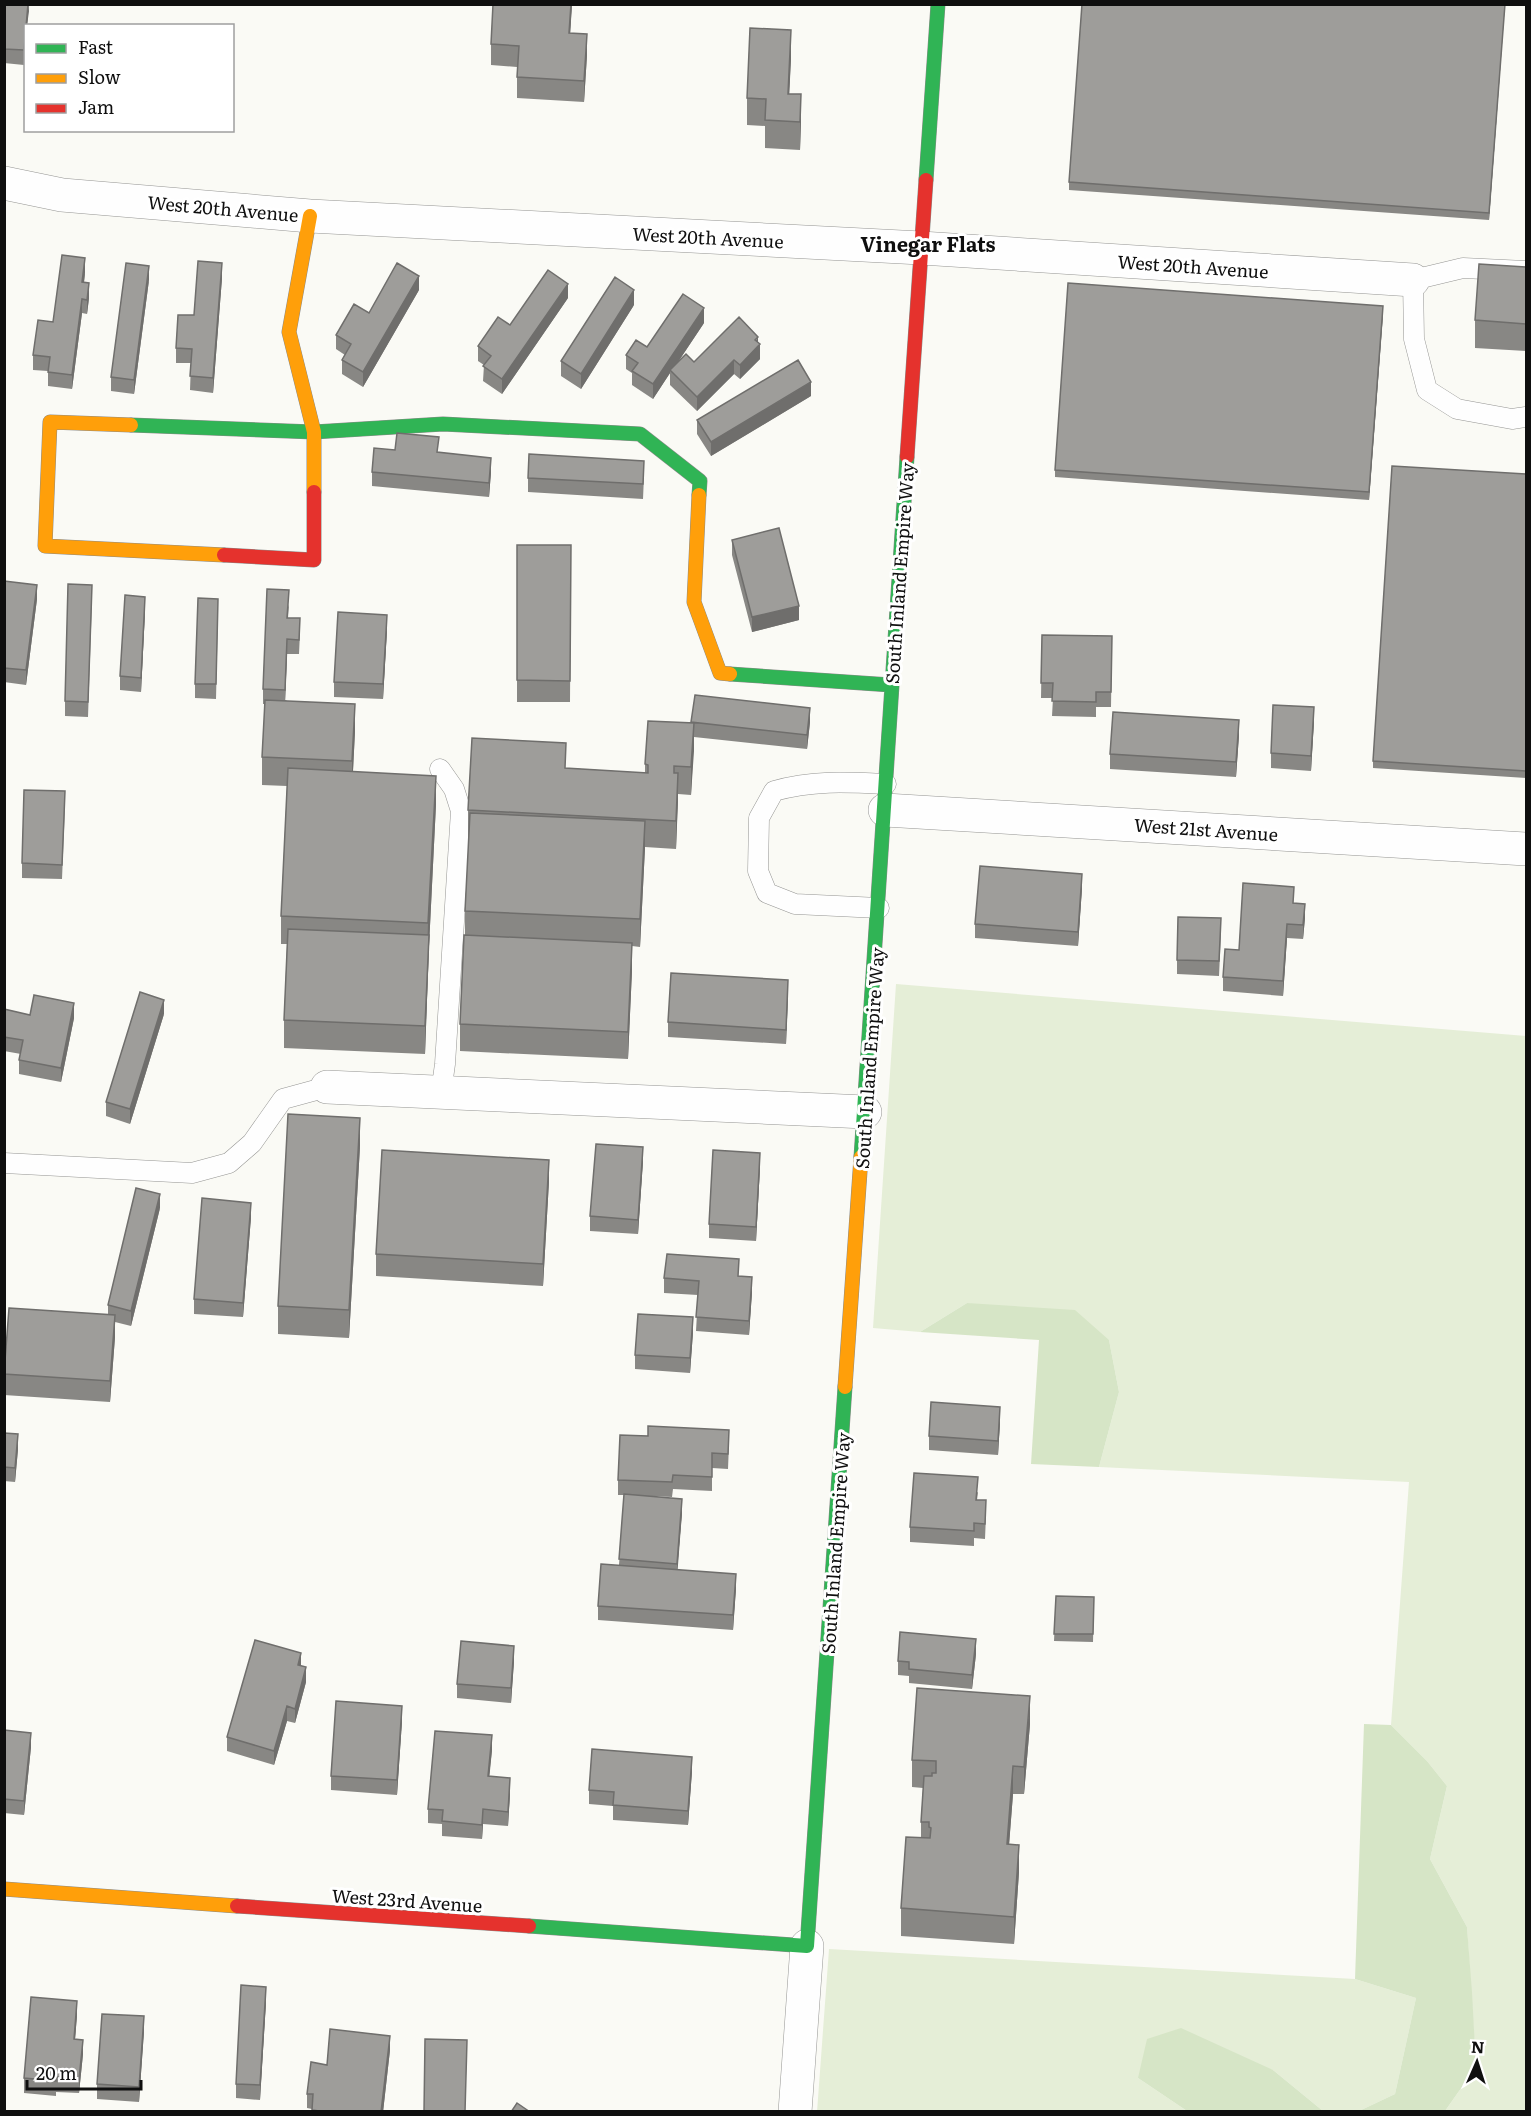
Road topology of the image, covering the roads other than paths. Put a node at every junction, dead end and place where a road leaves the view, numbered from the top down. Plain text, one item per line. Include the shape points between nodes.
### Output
1 (938, 4) edge
2 (4, 183) edge
3 (310, 216) junction
4 (921, 248) junction
5 (1527, 271) edge
6 (1413, 280) junction
7 (1527, 417) edge
8 (314, 432) junction
9 (891, 685) junction
10 (440, 769) dead end
11 (886, 797) junction
12 (1527, 849) edge
13 (879, 908) junction
14 (327, 1087) joint
15 (441, 1092) junction
16 (865, 1112) junction
17 (4, 1163) edge
18 (4, 1889) edge
19 (807, 1946) junction
20 (795, 2112) edge

1 - 4 street, South Inland Empire Way
2 - 3 street, West 20th Avenue via 62,195
3 - 4 street, West 20th Avenue
3 - 8 street via 289,332
4 - 6 street, West 20th Avenue
4 - 9 street, South Inland Empire Way
5 - 6 lane via 1463,268
6 - 7 lane via 1414,339 1428,390 1457,409 1512,419
8 - 8 street via 50,422 45,546 314,560
8 - 9 street via 443,424 640,434 700,481 694,602 720,673
9 - 11 street, South Inland Empire Way
10 - 15 lane via 454,789 461,812
11 - 12 street, West 21st Avenue
11 - 13 street, South Inland Empire Way
11 - 13 lane via 835,782 797,784 774,791 759,818 758,871 766,893 795,904
13 - 16 street, South Inland Empire Way
14 - 15 street
14 - 17 lane via 283,1100 252,1143 230,1163 192,1173
15 - 16 street
16 - 19 street, South Inland Empire Way
18 - 19 street, West 23rd Avenue
19 - 20 street, South Inland Empire Way

